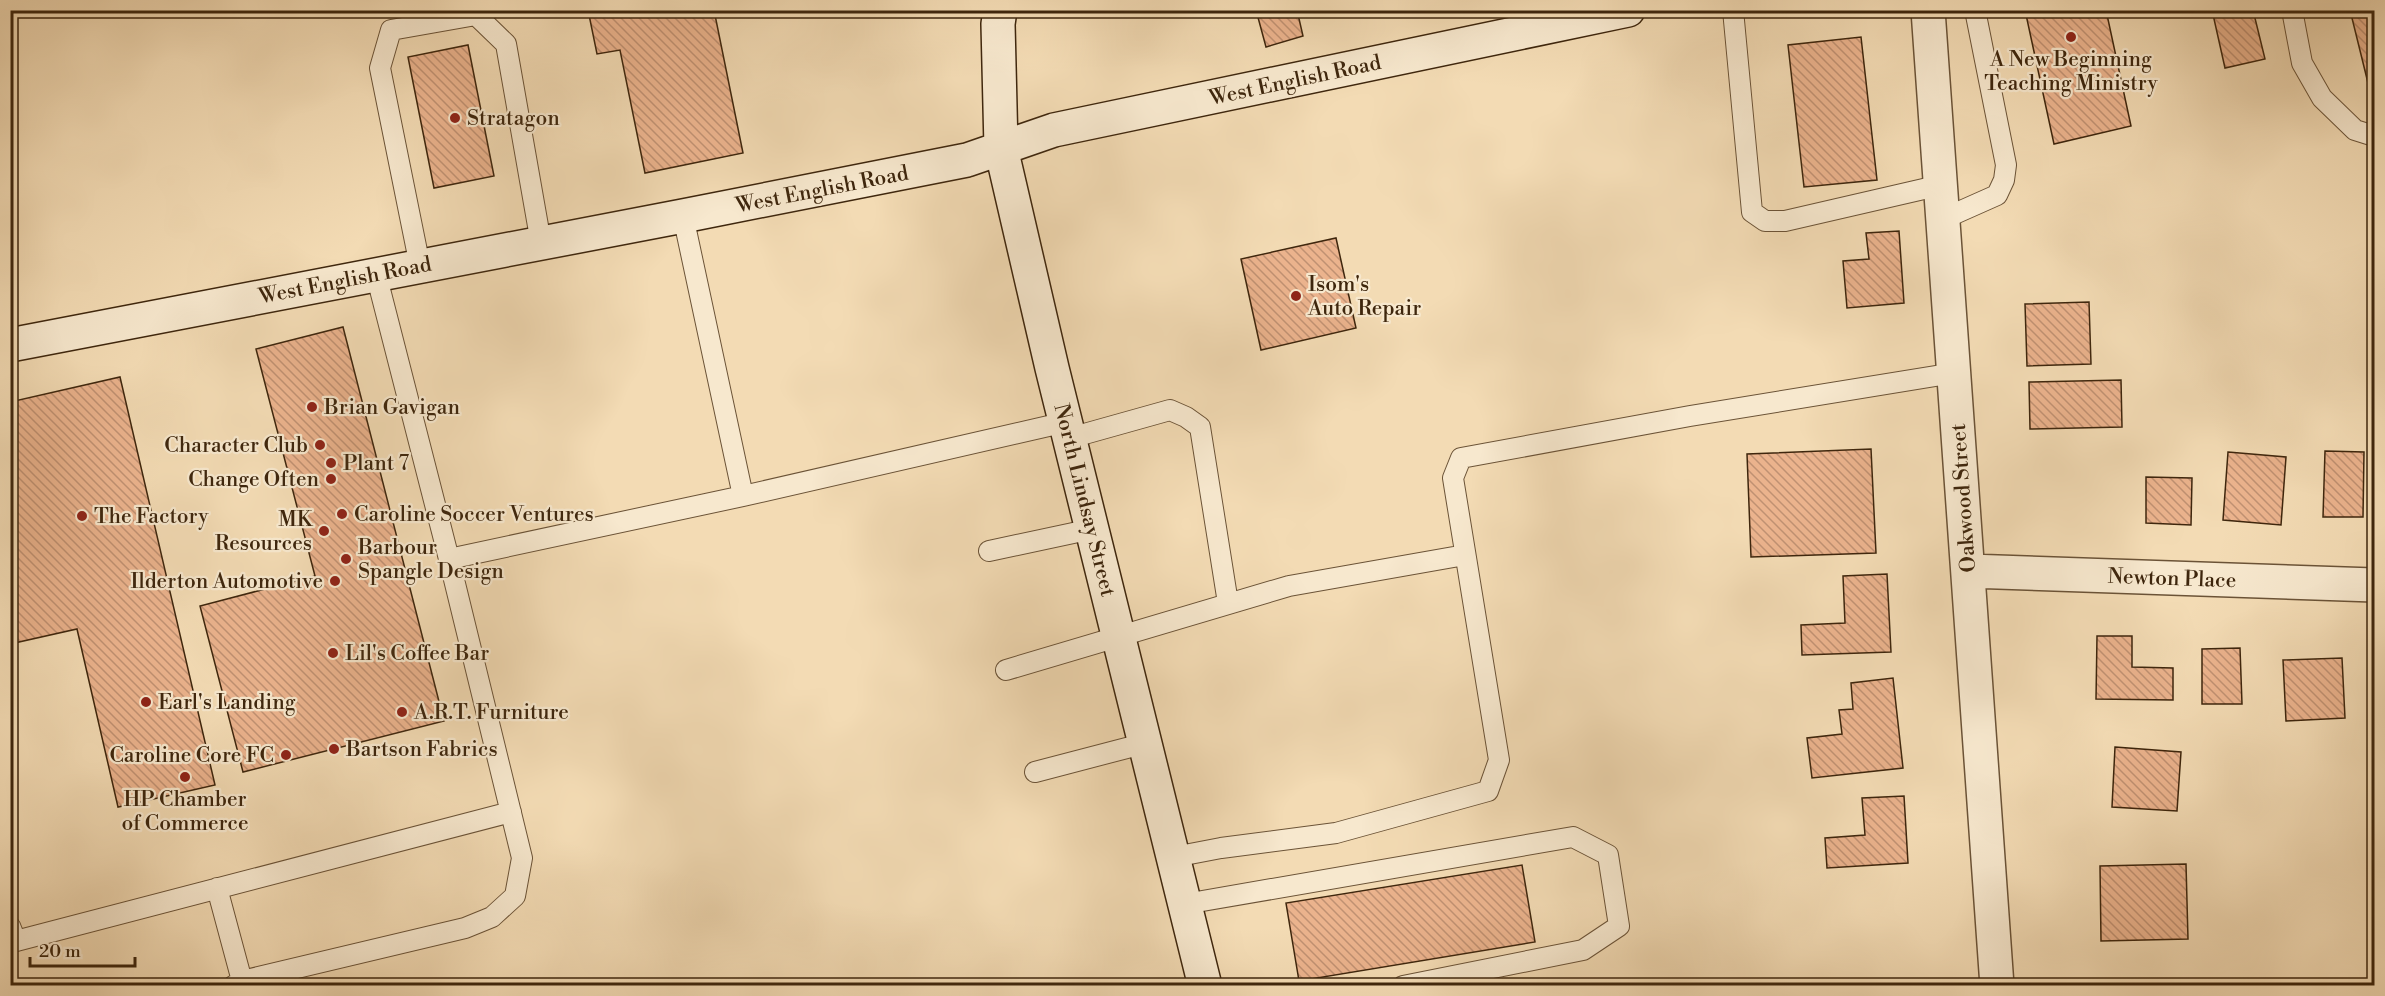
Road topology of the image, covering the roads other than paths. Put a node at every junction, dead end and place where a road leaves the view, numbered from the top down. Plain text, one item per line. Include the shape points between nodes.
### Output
1 (1000, 10) edge
2 (1628, 10) edge
3 (1733, 10) edge
4 (1928, 10) edge
5 (1976, 10) edge
6 (2292, 10) edge
7 (1525, 21) edge
8 (2374, 136) edge
9 (1001, 148) junction
10 (1941, 185) junction
11 (683, 216) junction
12 (1943, 219) junction
13 (541, 243) junction
14 (420, 266) junction
15 (376, 274) junction
16 (12, 338) edge
17 (1954, 373) junction
18 (1068, 430) junction
19 (743, 496) junction
20 (1092, 529) junction
21 (989, 551) dead end
22 (1465, 555) junction
23 (449, 560) junction
24 (1969, 571) junction
25 (2374, 585) edge
26 (1228, 603) junction
27 (1119, 636) junction
28 (1006, 670) dead end
29 (1146, 743) junction
30 (1035, 772) dead end
31 (511, 812) junction
32 (1174, 857) junction
33 (217, 888) junction
34 (1185, 904) junction
35 (10, 926) edge
36 (238, 983) edge
37 (1205, 986) edge
38 (1403, 986) edge
39 (1997, 986) edge

1 - 9 main road, North Lindsay Street
2 - 7 main road, West English Road
3 - 10 lane via 1752,212 1765,221 1785,221
4 - 10 main road, Oakwood Street
5 - 12 lane via 2005,172 1997,195
6 - 8 lane via 2302,63 2322,98 2355,130
7 - 9 main road, West English Road via 1054,130
9 - 11 main road, West English Road via 967,160
9 - 18 main road, North Lindsay Street
10 - 12 main road, Oakwood Street
11 - 13 main road, West English Road
11 - 19 lane
12 - 17 main road, Oakwood Street
13 - 14 main road, West English Road
13 - 14 lane via 506,44 476,15 391,30 380,68
14 - 15 main road, West English Road
15 - 16 main road, West English Road
15 - 23 lane
17 - 22 lane via 1461,458 1453,478
17 - 24 main road, Oakwood Street
18 - 19 lane
18 - 20 main road, North Lindsay Street
18 - 26 lane via 1170,410 1200,427
19 - 23 lane
20 - 21 lane
20 - 27 main road, North Lindsay Street
22 - 26 lane via 1288,586
22 - 32 lane via 1499,760 1488,791 1336,832
23 - 31 lane
24 - 25 main road, Newton Place
24 - 39 main road, Oakwood Street
26 - 27 lane
27 - 28 lane
27 - 29 main road, North Lindsay Street
29 - 30 lane
29 - 32 main road, North Lindsay Street
31 - 33 lane
31 - 36 lane via 522,858 515,896 492,917 465,928
32 - 34 main road, North Lindsay Street
33 - 35 lane via 16,940
33 - 36 lane
34 - 37 main road, North Lindsay Street
34 - 38 lane via 1573,837 1608,855 1619,926 1583,950

